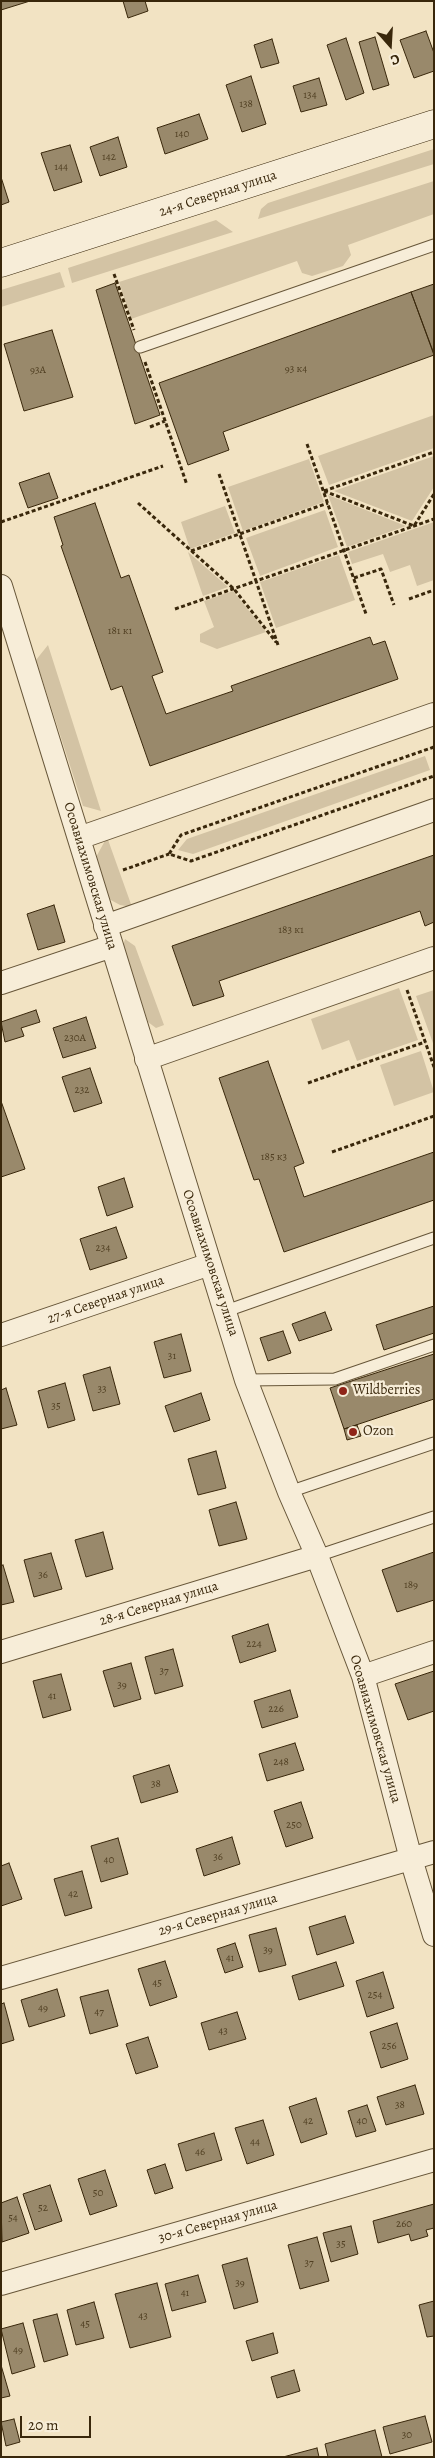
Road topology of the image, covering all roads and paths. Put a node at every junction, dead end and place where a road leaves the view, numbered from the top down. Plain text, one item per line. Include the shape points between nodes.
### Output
1 (434, 124) edge
2 (434, 244) edge
3 (1, 263) edge
4 (114, 274) dead end
5 (140, 347) junction
6 (165, 421) junction
7 (150, 426) dead end
8 (306, 444) dead end
9 (434, 452) edge
10 (163, 466) dead end
11 (218, 474) dead end
12 (188, 485) dead end
13 (323, 491) junction
14 (434, 494) edge
15 (138, 503) dead end
16 (328, 504) junction
17 (434, 519) edge
18 (1, 522) edge
19 (414, 526) junction
20 (239, 534) junction
21 (344, 550) junction
22 (192, 551) junction
23 (354, 578) junction
24 (256, 581) junction
25 (1, 586) edge
26 (234, 589) junction
27 (434, 590) edge
28 (409, 599) dead end
29 (394, 605) dead end
30 (175, 609) dead end
31 (366, 614) dead end
32 (6, 620) edge
33 (271, 624) junction
34 (263, 626) junction
35 (434, 714) edge
36 (434, 747) edge
37 (434, 776) edge
38 (434, 810) edge
39 (79, 838) junction
40 (169, 854) junction
41 (123, 870) dead end
42 (108, 936) junction
43 (434, 958) edge
44 (400, 970) junction
45 (1, 983) edge
46 (425, 1042) junction
47 (146, 1059) junction
48 (434, 1067) edge
49 (308, 1083) dead end
50 (434, 1116) edge
51 (332, 1152) dead end
52 (434, 1238) edge
53 (210, 1264) junction
54 (226, 1311) junction
55 (1, 1335) edge
56 (434, 1345) edge
57 (246, 1380) junction
58 (434, 1443) edge
59 (290, 1492) junction
60 (434, 1517) edge
61 (318, 1556) junction
62 (1, 1652) edge
63 (434, 1652) edge
64 (363, 1676) junction
65 (434, 1852) edge
66 (411, 1859) junction
67 (434, 1935) edge
68 (1, 1978) edge
69 (434, 2160) edge
70 (1, 2284) edge

1 - 3 main road, 24-я Северная улица
2 - 5 lane
4 - 5 path
5 - 6 path
6 - 7 path
6 - 12 path
8 - 13 path
9 - 13 path
10 - 18 path
11 - 20 path
13 - 16 path
13 - 19 path
14 - 19 path
15 - 22 path
16 - 20 path
16 - 21 path
17 - 19 path
19 - 21 path
20 - 22 path
20 - 24 path
21 - 23 path
21 - 24 path
22 - 26 path
23 - 29 path via 381,569
23 - 31 path
24 - 26 path
24 - 33 path
25 - 32 street, Осоавиахимовская улица
26 - 30 path
26 - 34 path
27 - 28 path
32 - 39 street, Осоавиахимовская улица
33 - 34 path
33 - 34 path via 278,645
35 - 39 street
36 - 40 path via 181,836
37 - 40 path via 191,861
38 - 42 street
39 - 42 street, Осоавиахимовская улица
40 - 41 path
42 - 45 street
42 - 47 street, Осоавиахимовская улица
43 - 44 street
44 - 46 path
44 - 47 street
46 - 48 path
46 - 49 path
47 - 53 street, Осоавиахимовская улица
50 - 51 path
52 - 54 lane
53 - 54 street, Осоавиахимовская улица
53 - 55 street, 27-я Северная улица
54 - 57 street, Осоавиахимовская улица
56 - 57 lane via 335,1379
57 - 59 street, Осоавиахимовская улица
58 - 59 lane
59 - 61 street, Осоавиахимовская улица
60 - 61 lane
61 - 62 street, 28-я Северная улица
61 - 64 street, Осоавиахимовская улица
63 - 64 street
64 - 66 street, Осоавиахимовская улица
65 - 66 street, 29-я Северная улица
66 - 67 street, Осоавиахимовская улица
66 - 68 street, 29-я Северная улица
69 - 70 street, 30-я Северная улица

